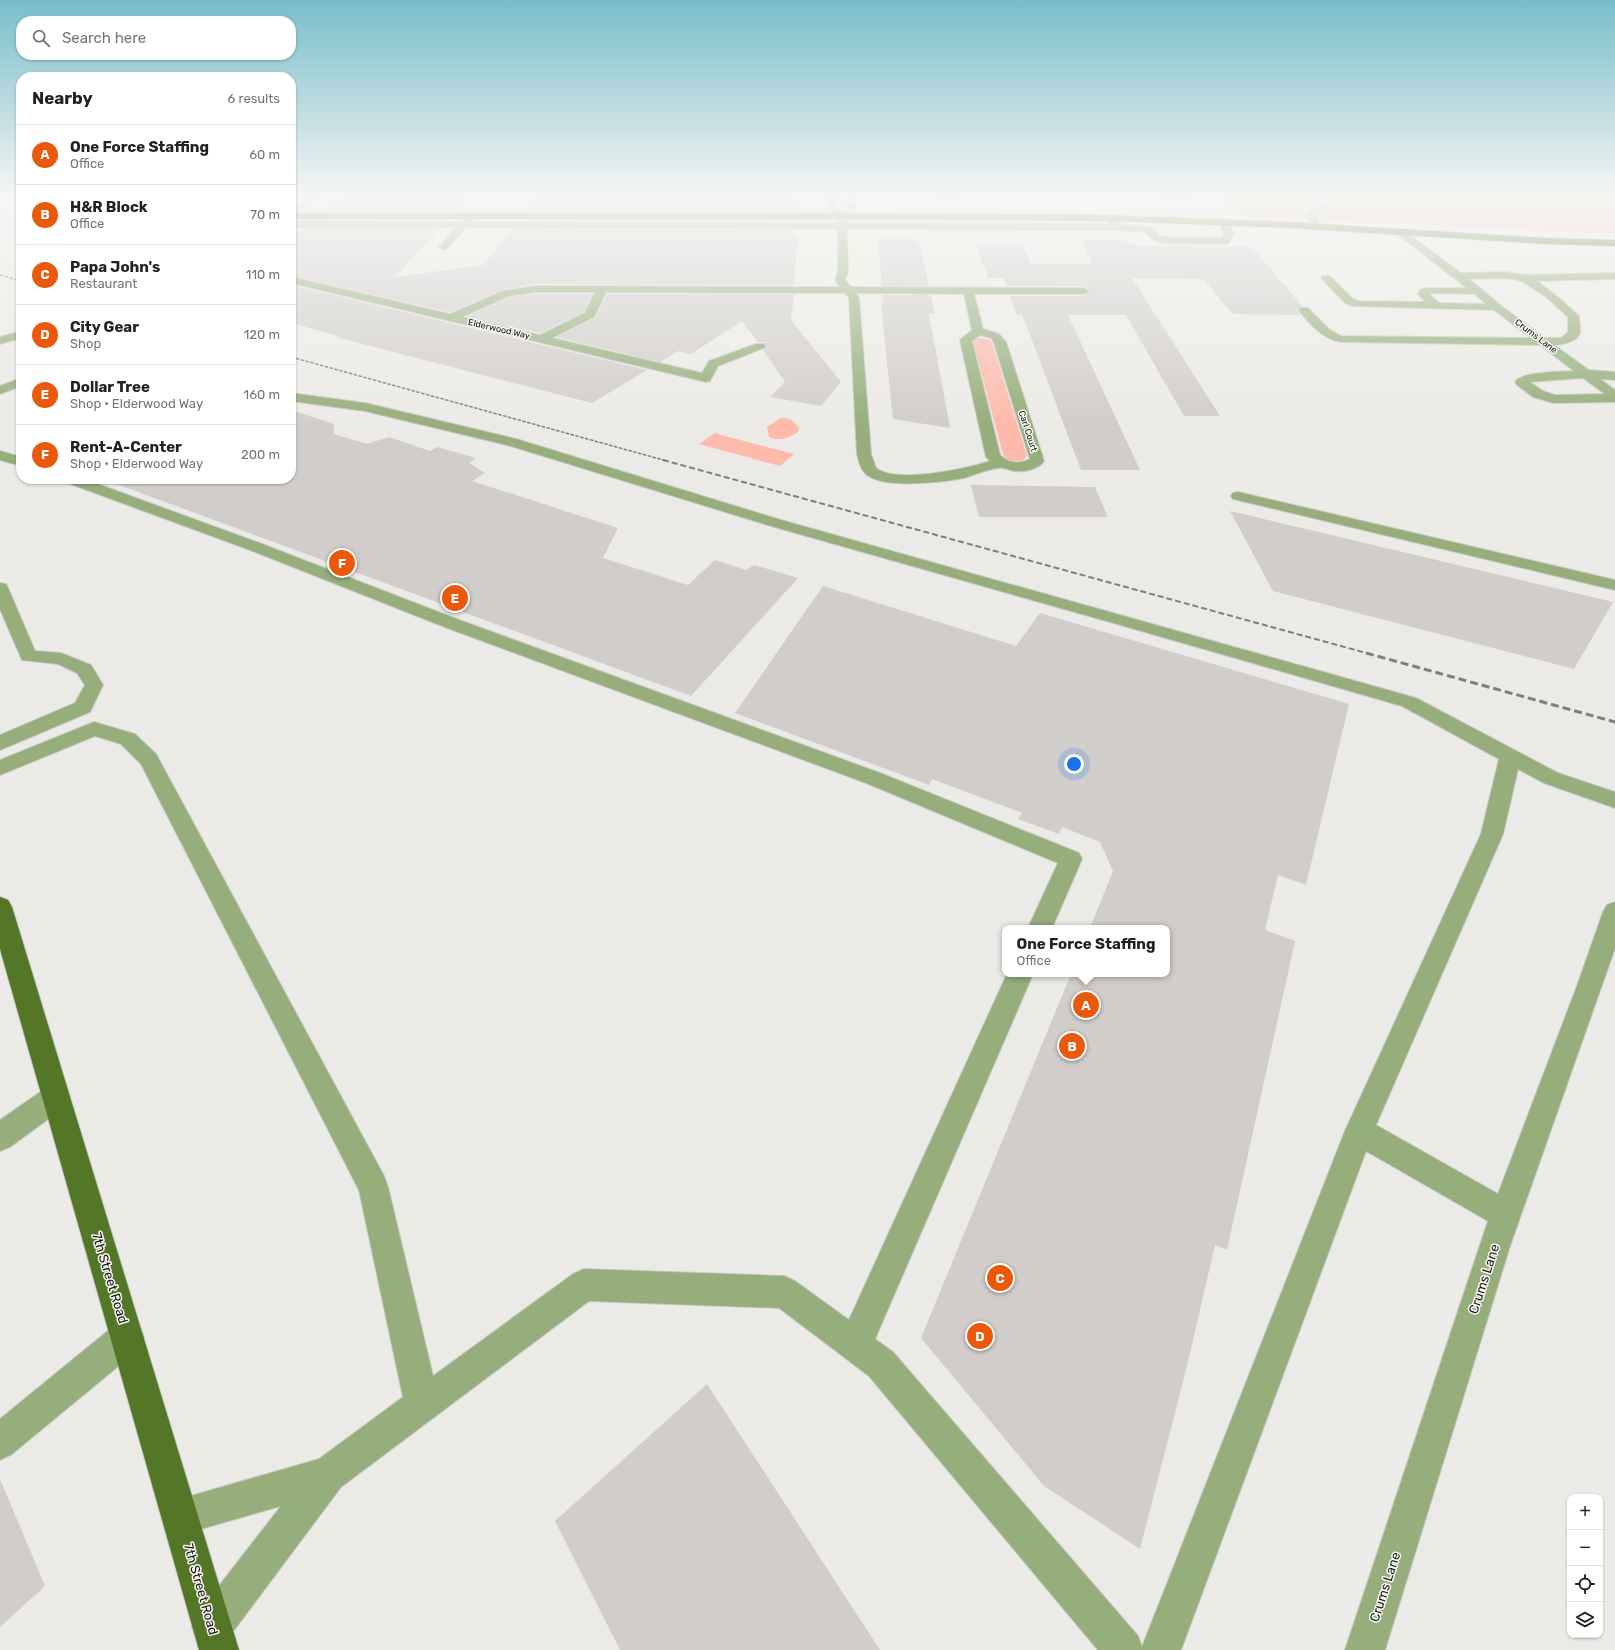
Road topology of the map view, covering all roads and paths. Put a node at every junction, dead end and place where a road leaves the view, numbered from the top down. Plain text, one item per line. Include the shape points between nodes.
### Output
1 (843, 272) edge
2 (1454, 272) edge
3 (1459, 276) junction
4 (1615, 276) edge
5 (1326, 278) dead end
6 (1523, 278) junction
7 (296, 281) edge
8 (602, 289) junction
9 (848, 290) junction
10 (968, 290) junction
11 (1084, 291) dead end
12 (1477, 291) junction
13 (1437, 306) junction
14 (1497, 307) junction
15 (1304, 310) dead end
16 (451, 318) junction
17 (978, 331) junction
18 (16, 336) edge
19 (542, 339) junction
20 (0, 341) edge
21 (1543, 342) junction
22 (760, 346) dead end
23 (1587, 374) junction
24 (1615, 376) edge
25 (16, 384) edge
26 (1601, 386) junction
27 (1615, 386) edge
28 (0, 390) edge
29 (1615, 397) edge
30 (296, 398) edge
31 (0, 455) edge
32 (16, 460) edge
33 (999, 463) junction
34 (89, 484) edge
35 (1238, 496) dead end
36 (1615, 585) edge
37 (0, 588) edge
38 (88, 718) junction
39 (0, 743) edge
40 (1510, 757) junction
41 (0, 768) edge
42 (1615, 800) edge
43 (0, 907) edge
44 (1615, 912) edge
45 (1041, 925) edge
46 (1019, 977) edge
47 (56, 1097) junction
48 (1359, 1131) junction
49 (0, 1137) edge
50 (1506, 1215) junction
51 (127, 1338) junction
52 (855, 1345) junction
53 (422, 1404) junction
54 (0, 1442) edge
55 (328, 1474) junction
56 (180, 1517) junction
57 (215, 1639) edge
58 (1124, 1650) edge
59 (1161, 1650) edge
60 (1365, 1650) edge

1 - 9 street via 840,280
2 - 3 street, Crums Lane
3 - 6 street
3 - 12 street, Crums Lane
4 - 6 street
5 - 13 street via 1349,301 1357,304
6 - 21 street via 1548,293 1573,316 1574,333 1564,342
7 - 16 street, Elderwood Way
8 - 9 street
8 - 16 street via 535,288 519,291
8 - 19 street via 590,315
9 - 10 street
9 - 33 street via 854,298 864,454 869,470 877,476 887,478 941,478
10 - 11 street
10 - 17 street
12 - 13 street via 1424,292 1423,294
12 - 14 street, Crums Lane
13 - 14 street
14 - 21 street, Crums Lane
15 - 21 street via 1325,333 1340,339
16 - 19 street, Elderwood Way
17 - 33 street via 966,340 993,457
17 - 33 street, Carl Court via 995,336 1000,342 1037,461 1033,465 1009,467
18 - 20 street
19 - 22 street, Elderwood Way via 706,378 713,364
21 - 23 street, Crums Lane
23 - 24 street
23 - 26 street, Crums Lane
23 - 29 street via 1524,379 1521,382 1538,394 1554,399
25 - 28 street
26 - 27 street
26 - 29 street, Crums Lane
30 - 40 street via 364,407 511,442 776,523 1409,702
31 - 32 street
34 - 45 street via 256,546 448,622 873,778 1070,859
35 - 36 street
37 - 38 street via 28,656 61,659 84,669 94,685
38 - 39 street
38 - 41 street
38 - 53 street via 128,739 149,759 373,1187
40 - 42 street via 1551,778
40 - 48 street via 1492,834
43 - 47 main road, 7th Street Road
44 - 50 street, Crums Lane
46 - 52 street
47 - 49 street
47 - 51 main road, 7th Street Road
48 - 50 street
48 - 59 street
50 - 60 street, Crums Lane
51 - 54 street
51 - 56 main road, 7th Street Road
52 - 53 street via 784,1292 584,1285
52 - 58 street via 881,1364
53 - 55 street
55 - 56 street
55 - 57 street
56 - 57 main road, 7th Street Road

